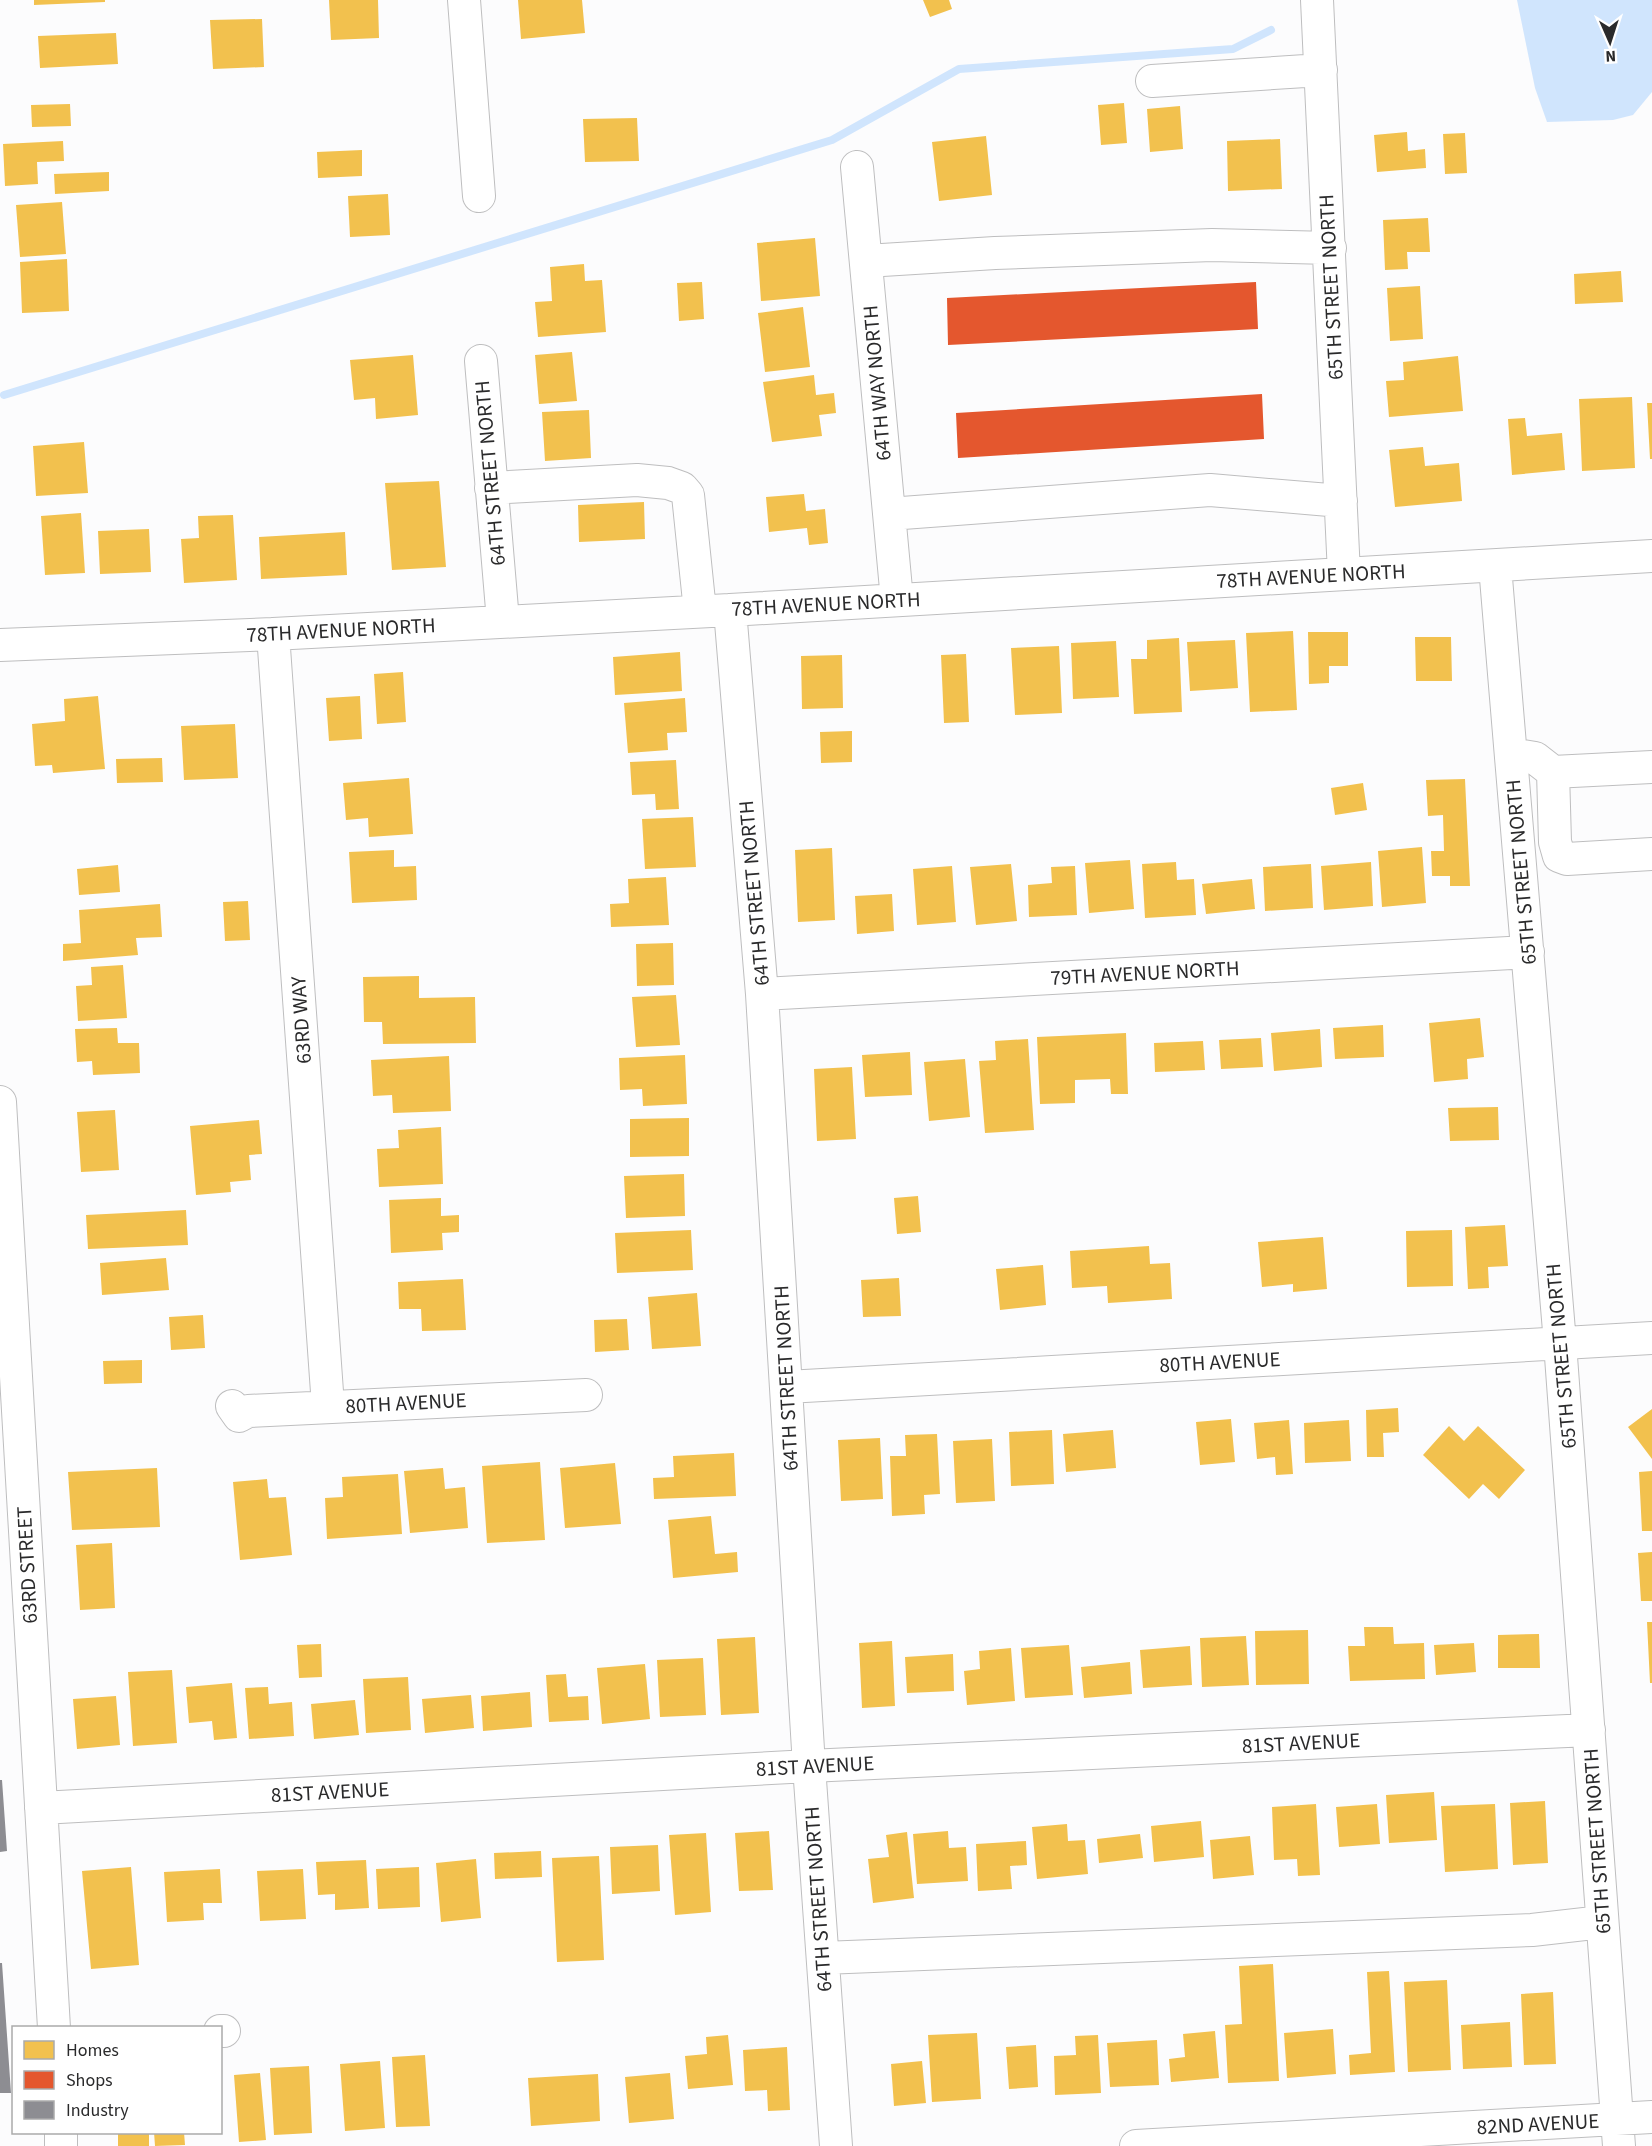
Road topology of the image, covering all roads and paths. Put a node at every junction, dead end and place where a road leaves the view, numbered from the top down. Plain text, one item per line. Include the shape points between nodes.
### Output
1 (464, 0) edge
2 (1317, 0) edge
3 (1321, 70) junction
4 (1152, 81) dead end
5 (857, 167) dead end
6 (479, 196) dead end
7 (1329, 248) junction
8 (866, 261) junction
9 (481, 361) dead end
10 (492, 488) junction
11 (1341, 501) junction
12 (889, 514) junction
13 (1652, 556) edge
14 (1495, 567) junction
15 (1344, 574) junction
16 (897, 600) junction
17 (715, 610) junction
18 (503, 621) junction
19 (273, 634) junction
20 (0, 645) edge
21 (1511, 754) junction
22 (1652, 767) edge
23 (1553, 772) junction
24 (1652, 854) edge
25 (1528, 952) junction
26 (762, 994) junction
27 (0, 1102) edge
28 (1652, 1338) edge
29 (1560, 1343) junction
30 (787, 1387) junction
31 (586, 1395) dead end
32 (232, 1406) dead end
33 (328, 1406) junction
34 (9, 1421) edge
35 (1589, 1730) junction
36 (808, 1766) junction
37 (41, 1808) junction
38 (1602, 1922) junction
39 (823, 1958) junction
40 (54, 2026) edge
41 (1652, 2117) edge
42 (1617, 2133) edge
43 (837, 2146) edge
44 (1136, 2146) edge

1 - 6 street
2 - 3 street, 65TH STREET NORTH
3 - 4 street
3 - 7 street, 65TH STREET NORTH
5 - 8 street, 64TH WAY NORTH
7 - 8 street via 1212,245
7 - 11 street, 65TH STREET NORTH
8 - 12 street, 64TH WAY NORTH
9 - 10 street, 64TH STREET NORTH
10 - 17 street, 64TH STREET NORTH via 637,480 682,488 688,495
10 - 18 street, 64TH STREET NORTH
11 - 12 street via 1210,490
11 - 15 street, 65TH STREET NORTH
12 - 16 street, 64TH WAY NORTH
13 - 14 street, 78TH AVENUE NORTH
14 - 15 street, 78TH AVENUE NORTH
14 - 21 street, 65TH STREET NORTH
15 - 16 street, 78TH AVENUE NORTH
16 - 17 street, 78TH AVENUE NORTH
17 - 18 street, 78TH AVENUE NORTH
17 - 26 street, 64TH STREET NORTH
18 - 19 street, 78TH AVENUE NORTH
19 - 20 street, 78TH AVENUE NORTH
19 - 33 street, 63RD WAY
21 - 23 street via 1535,758
21 - 25 street, 65TH STREET NORTH
22 - 23 street
23 - 24 street via 1559,856 1567,859
25 - 26 street, 79TH AVENUE NORTH
25 - 29 street, 65TH STREET NORTH
26 - 30 street, 64TH STREET NORTH
27 - 34 street, 63RD STREET
28 - 29 street, 80TH AVENUE
29 - 30 street, 80TH AVENUE
29 - 35 street, 65TH STREET NORTH
30 - 36 street, 64TH STREET NORTH
31 - 33 street, 80TH AVENUE
32 - 33 street, 80TH AVENUE via 239,1416 248,1411
34 - 37 street, 63RD STREET
35 - 36 street, 81ST AVENUE
35 - 38 street, 65TH STREET NORTH
36 - 37 street, 81ST AVENUE
36 - 39 street, 64TH STREET NORTH
37 - 40 street, 63RD STREET
38 - 39 street via 1532,1930
38 - 42 street, 65TH STREET NORTH
39 - 43 street, 64TH STREET NORTH
41 - 42 street, 82ND AVENUE
42 - 44 street, 82ND AVENUE

